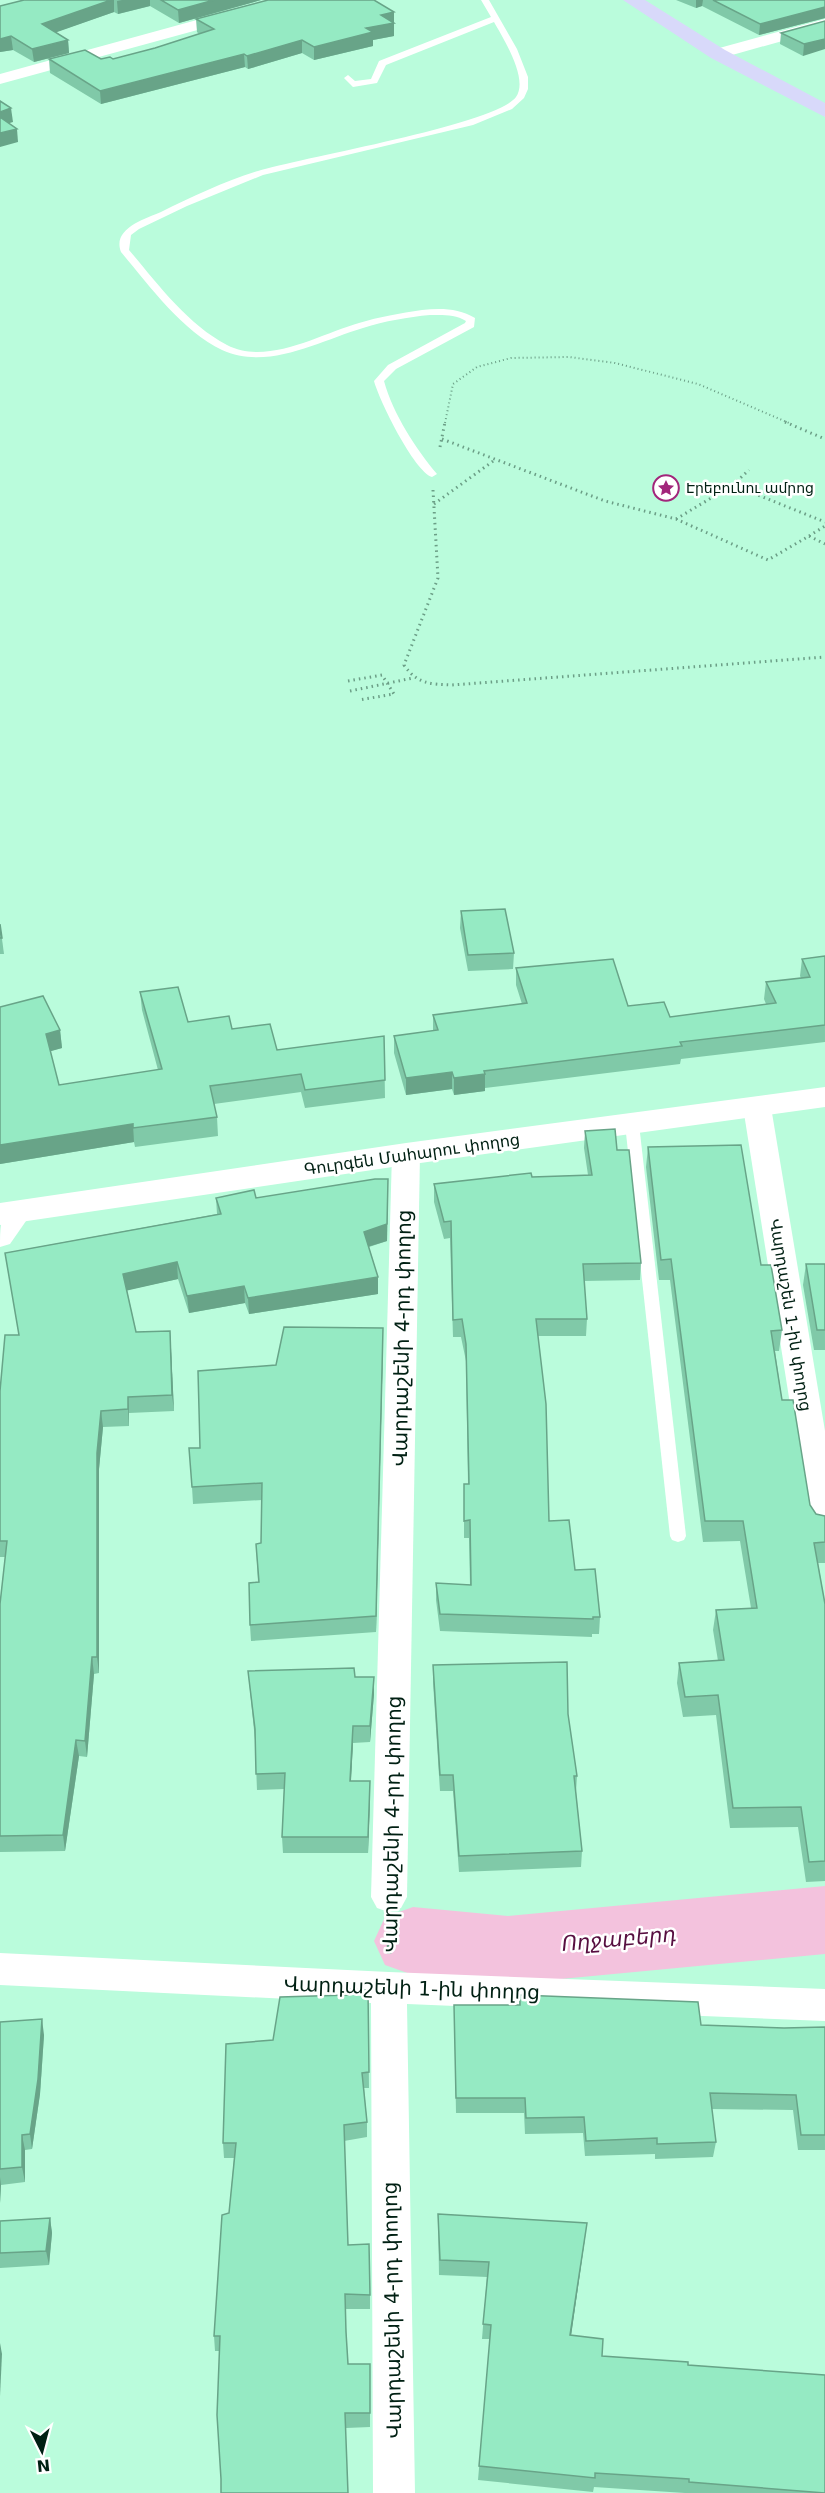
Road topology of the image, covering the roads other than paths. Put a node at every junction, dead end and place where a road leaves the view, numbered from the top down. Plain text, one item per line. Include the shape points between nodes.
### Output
1 (301, 0) edge
2 (486, 0) edge
3 (632, 0) edge
4 (495, 18) junction
5 (825, 24) edge
6 (718, 54) junction
7 (348, 78) dead end
8 (0, 79) edge
9 (825, 111) edge
10 (432, 474) road end
11 (825, 1097) edge
12 (757, 1107) junction
13 (632, 1124) junction
14 (406, 1155) junction
15 (10, 1213) edge
16 (0, 1238) edge
17 (825, 1524) edge
18 (678, 1536) dead end
19 (389, 1897) road end
20 (0, 1969) edge
21 (389, 1988) junction
22 (825, 2005) edge
23 (394, 2493) edge

1 - 8 street via 273,4
2 - 4 lane
3 - 6 main road
4 - 7 lane via 382,63 374,81 353,84
4 - 10 lane via 515,53 525,84 522,96 503,112 260,173 135,227 124,241 124,249 164,299 224,347 238,353 293,348 377,321 446,311 467,316 470,325 392,367 379,381 383,397 423,466
5 - 6 street
6 - 9 main road
11 - 12 main road, Գուրգեն Մահարու փողոց
12 - 13 main road, Գուրգեն Մահարու փողոց
12 - 17 street, Վարդաշեն 1-ին փողոց
13 - 14 main road, Գուրգեն Մահարու փողոց
13 - 18 lane
14 - 15 main road, Գուրգեն Մահարու փողոց
14 - 19 street, Վարդաշենի 4-րդ փողոց
15 - 16 street
20 - 21 street, Վարդաշենի 1-ին փողոց
21 - 22 street, Վարդաշենի 1-ին փողոց
21 - 23 street, Վարդաշենի 4-րդ փողոց

